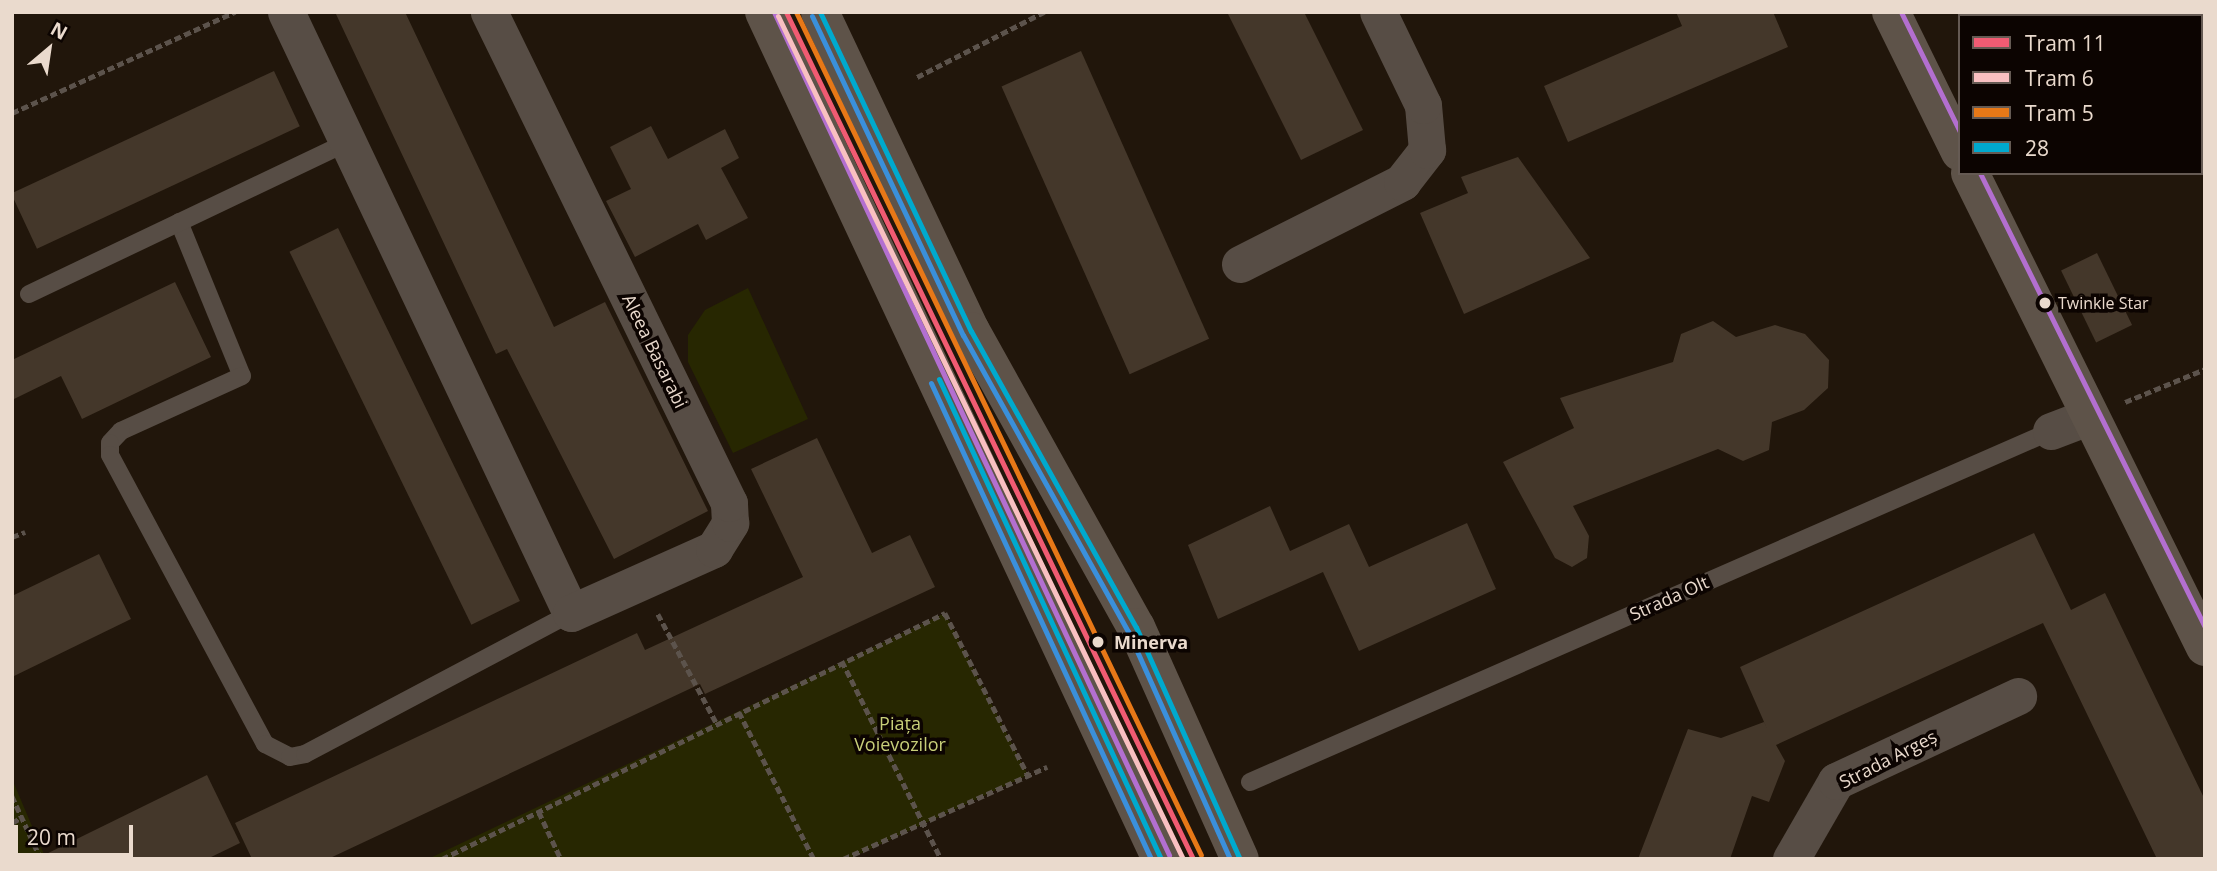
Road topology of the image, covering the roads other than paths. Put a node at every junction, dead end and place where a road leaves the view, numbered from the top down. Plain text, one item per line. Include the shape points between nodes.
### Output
1 (286, 12) edge
2 (489, 12) edge
3 (764, 12) edge
4 (820, 12) edge
5 (1378, 12) edge
6 (1891, 12) edge
7 (348, 142) junction
8 (1958, 148) edge
9 (1971, 175) edge
10 (179, 222) junction
11 (1240, 264) dead end
12 (29, 294) dead end
13 (2088, 417) junction
14 (2051, 431) joint
15 (571, 613) junction
16 (2205, 647) edge
17 (2018, 696) dead end
18 (1250, 782) dead end
19 (1161, 859) edge
20 (1240, 859) edge
21 (1791, 859) edge

1 - 7 street
2 - 15 street, Aleea Basarabi via 729,503 730,523 714,550
3 - 19 main road
4 - 20 main road via 971,331 1136,628
5 - 11 street via 1423,105 1427,150 1402,182
6 - 8 main road
7 - 10 lane
7 - 15 street
9 - 13 main road
10 - 12 lane
10 - 15 lane, Aleea Basarabi via 242,376 121,431 110,443 110,455 258,734 290,757
13 - 14 street, Strada Olt
13 - 16 main road
14 - 18 lane, Strada Olt
17 - 21 street, Strada Argeș via 1836,780

